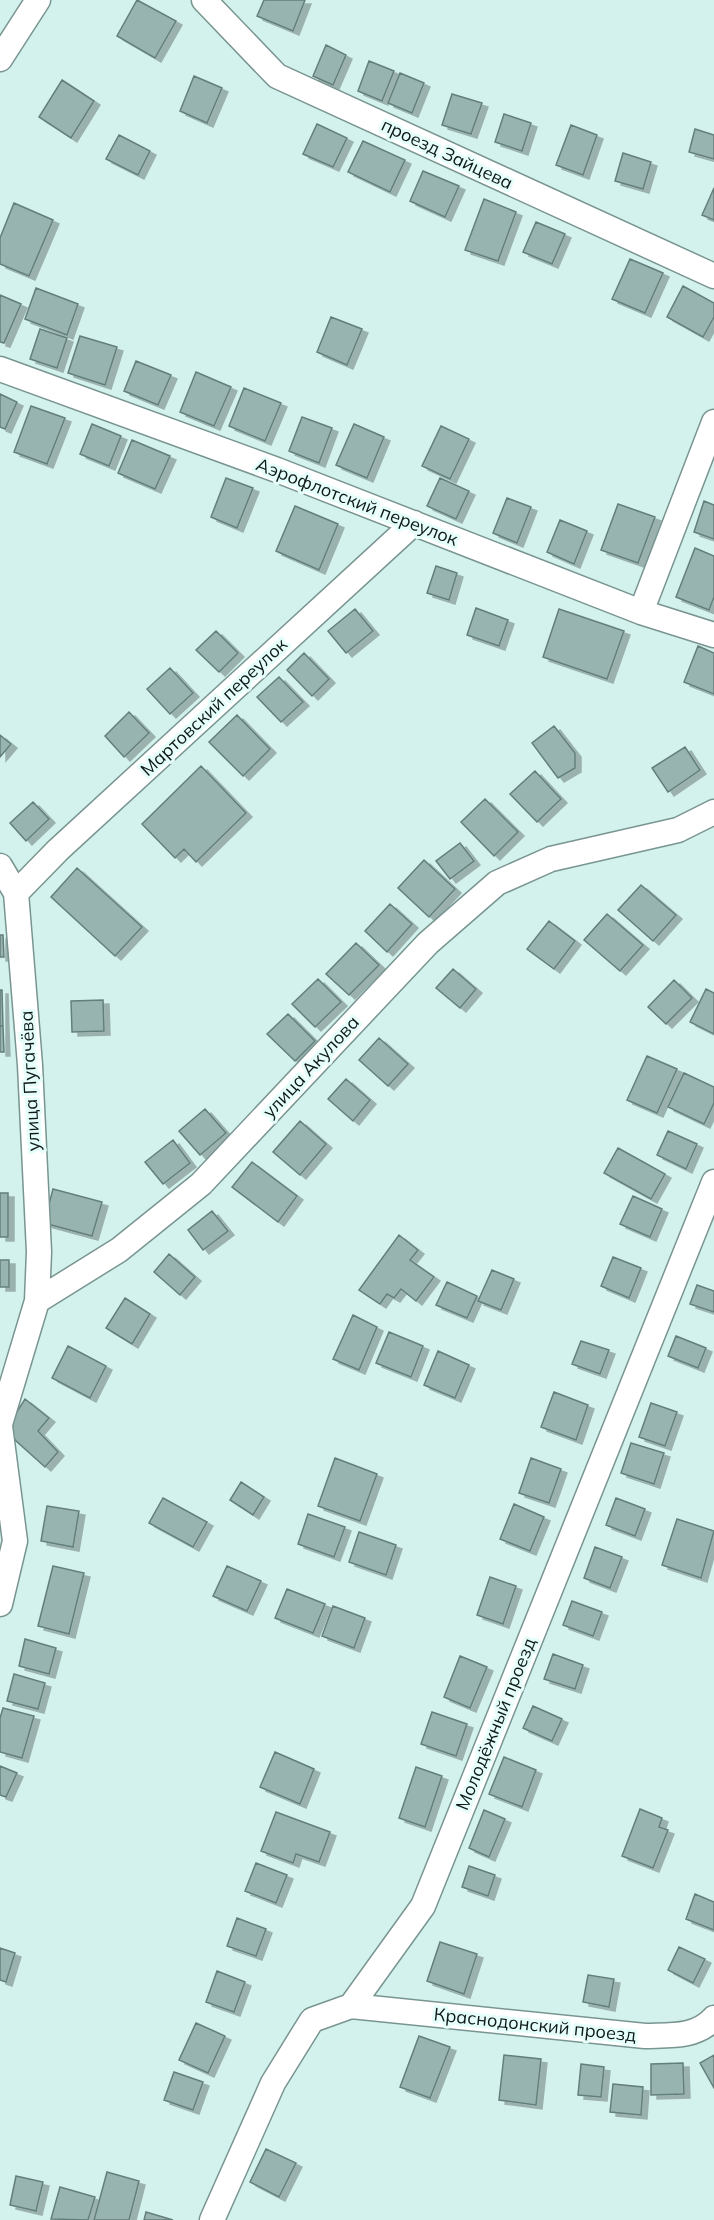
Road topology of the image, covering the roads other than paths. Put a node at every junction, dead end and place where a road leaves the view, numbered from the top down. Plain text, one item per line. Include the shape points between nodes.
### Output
1 (38, 0) edge
2 (204, 0) edge
3 (0, 59) edge
4 (714, 276) edge
5 (0, 369) edge
6 (714, 422) edge
7 (414, 523) junction
8 (641, 612) junction
9 (714, 635) edge
10 (714, 812) edge
11 (0, 866) edge
12 (16, 893) junction
13 (714, 1182) edge
14 (37, 1301) junction
15 (0, 1425) edge
16 (0, 1604) edge
17 (351, 2006) junction
18 (714, 2018) edge
19 (212, 2220) edge

1 - 3 street
2 - 4 street, проезд Зайцева via 277,76
5 - 7 street, Аэрофлотский переулок
6 - 8 street
7 - 8 street, Аэрофлотский переулок
7 - 12 street, Мартовский переулок
8 - 9 street, Аэрофлотский переулок
10 - 14 street, улица Акулова via 678,830 551,859 497,883 428,943 201,1184 120,1250
11 - 12 street, улица Пугачёва
12 - 14 street, улица Пугачёва via 31,1088 39,1252
13 - 17 street, Молодёжный проезд via 423,1906
14 - 15 street
15 - 16 street via 15,1541
17 - 18 street, Краснодонский проезд via 645,2036 686,2035 707,2026
17 - 19 street via 312,2020 273,2083

